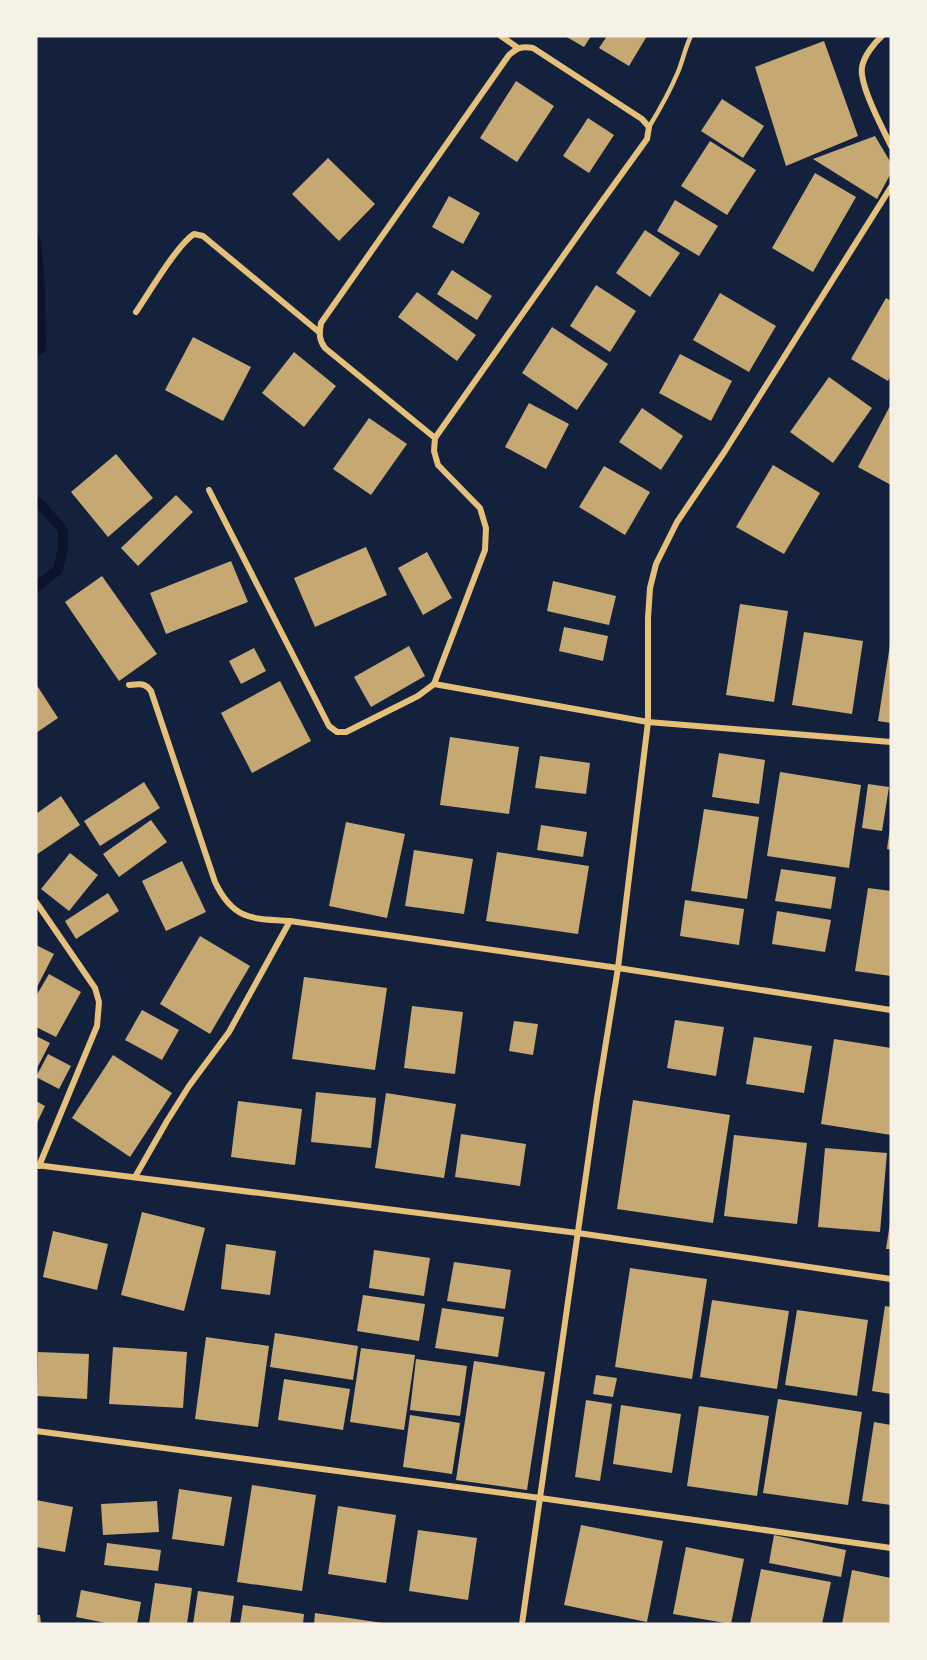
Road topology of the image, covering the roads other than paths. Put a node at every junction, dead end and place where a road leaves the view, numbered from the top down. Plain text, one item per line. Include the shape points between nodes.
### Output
1 (501, 36) edge
2 (691, 36) edge
3 (880, 36) edge
4 (518, 48) junction
5 (649, 127) junction
6 (891, 147) edge
7 (891, 187) edge
8 (136, 312) dead end
9 (319, 332) junction
10 (435, 438) junction
11 (209, 490) dead end
12 (434, 684) junction
13 (129, 686) dead end
14 (648, 722) junction
15 (891, 742) edge
16 (36, 902) edge
17 (290, 921) junction
18 (618, 968) junction
19 (891, 1010) edge
20 (38, 1165) edge
21 (135, 1177) junction
22 (578, 1233) junction
23 (891, 1279) edge
24 (36, 1431) edge
25 (540, 1498) junction
26 (891, 1548) edge
27 (522, 1624) edge

1 - 4 street
2 - 5 lane via 679,70
3 - 6 street via 862,68 863,84
4 - 5 street via 532,48
4 - 9 street via 509,55 321,323
5 - 10 street via 648,139
7 - 14 street via 677,522 656,564 648,618
8 - 9 street via 194,234 203,236
9 - 10 street via 325,348
10 - 12 street via 438,465 480,508 486,528 485,550
11 - 12 street via 332,729 346,732
12 - 14 street
13 - 17 street via 139,683 151,691 222,896 231,907 253,919
14 - 15 street
14 - 18 street
16 - 20 street via 95,988 99,1002 97,1026
17 - 18 street
17 - 21 street via 229,1032 189,1086
18 - 19 street
18 - 22 street
20 - 21 street
21 - 22 street
22 - 23 street
22 - 25 street
24 - 25 street
25 - 26 street
25 - 27 street

